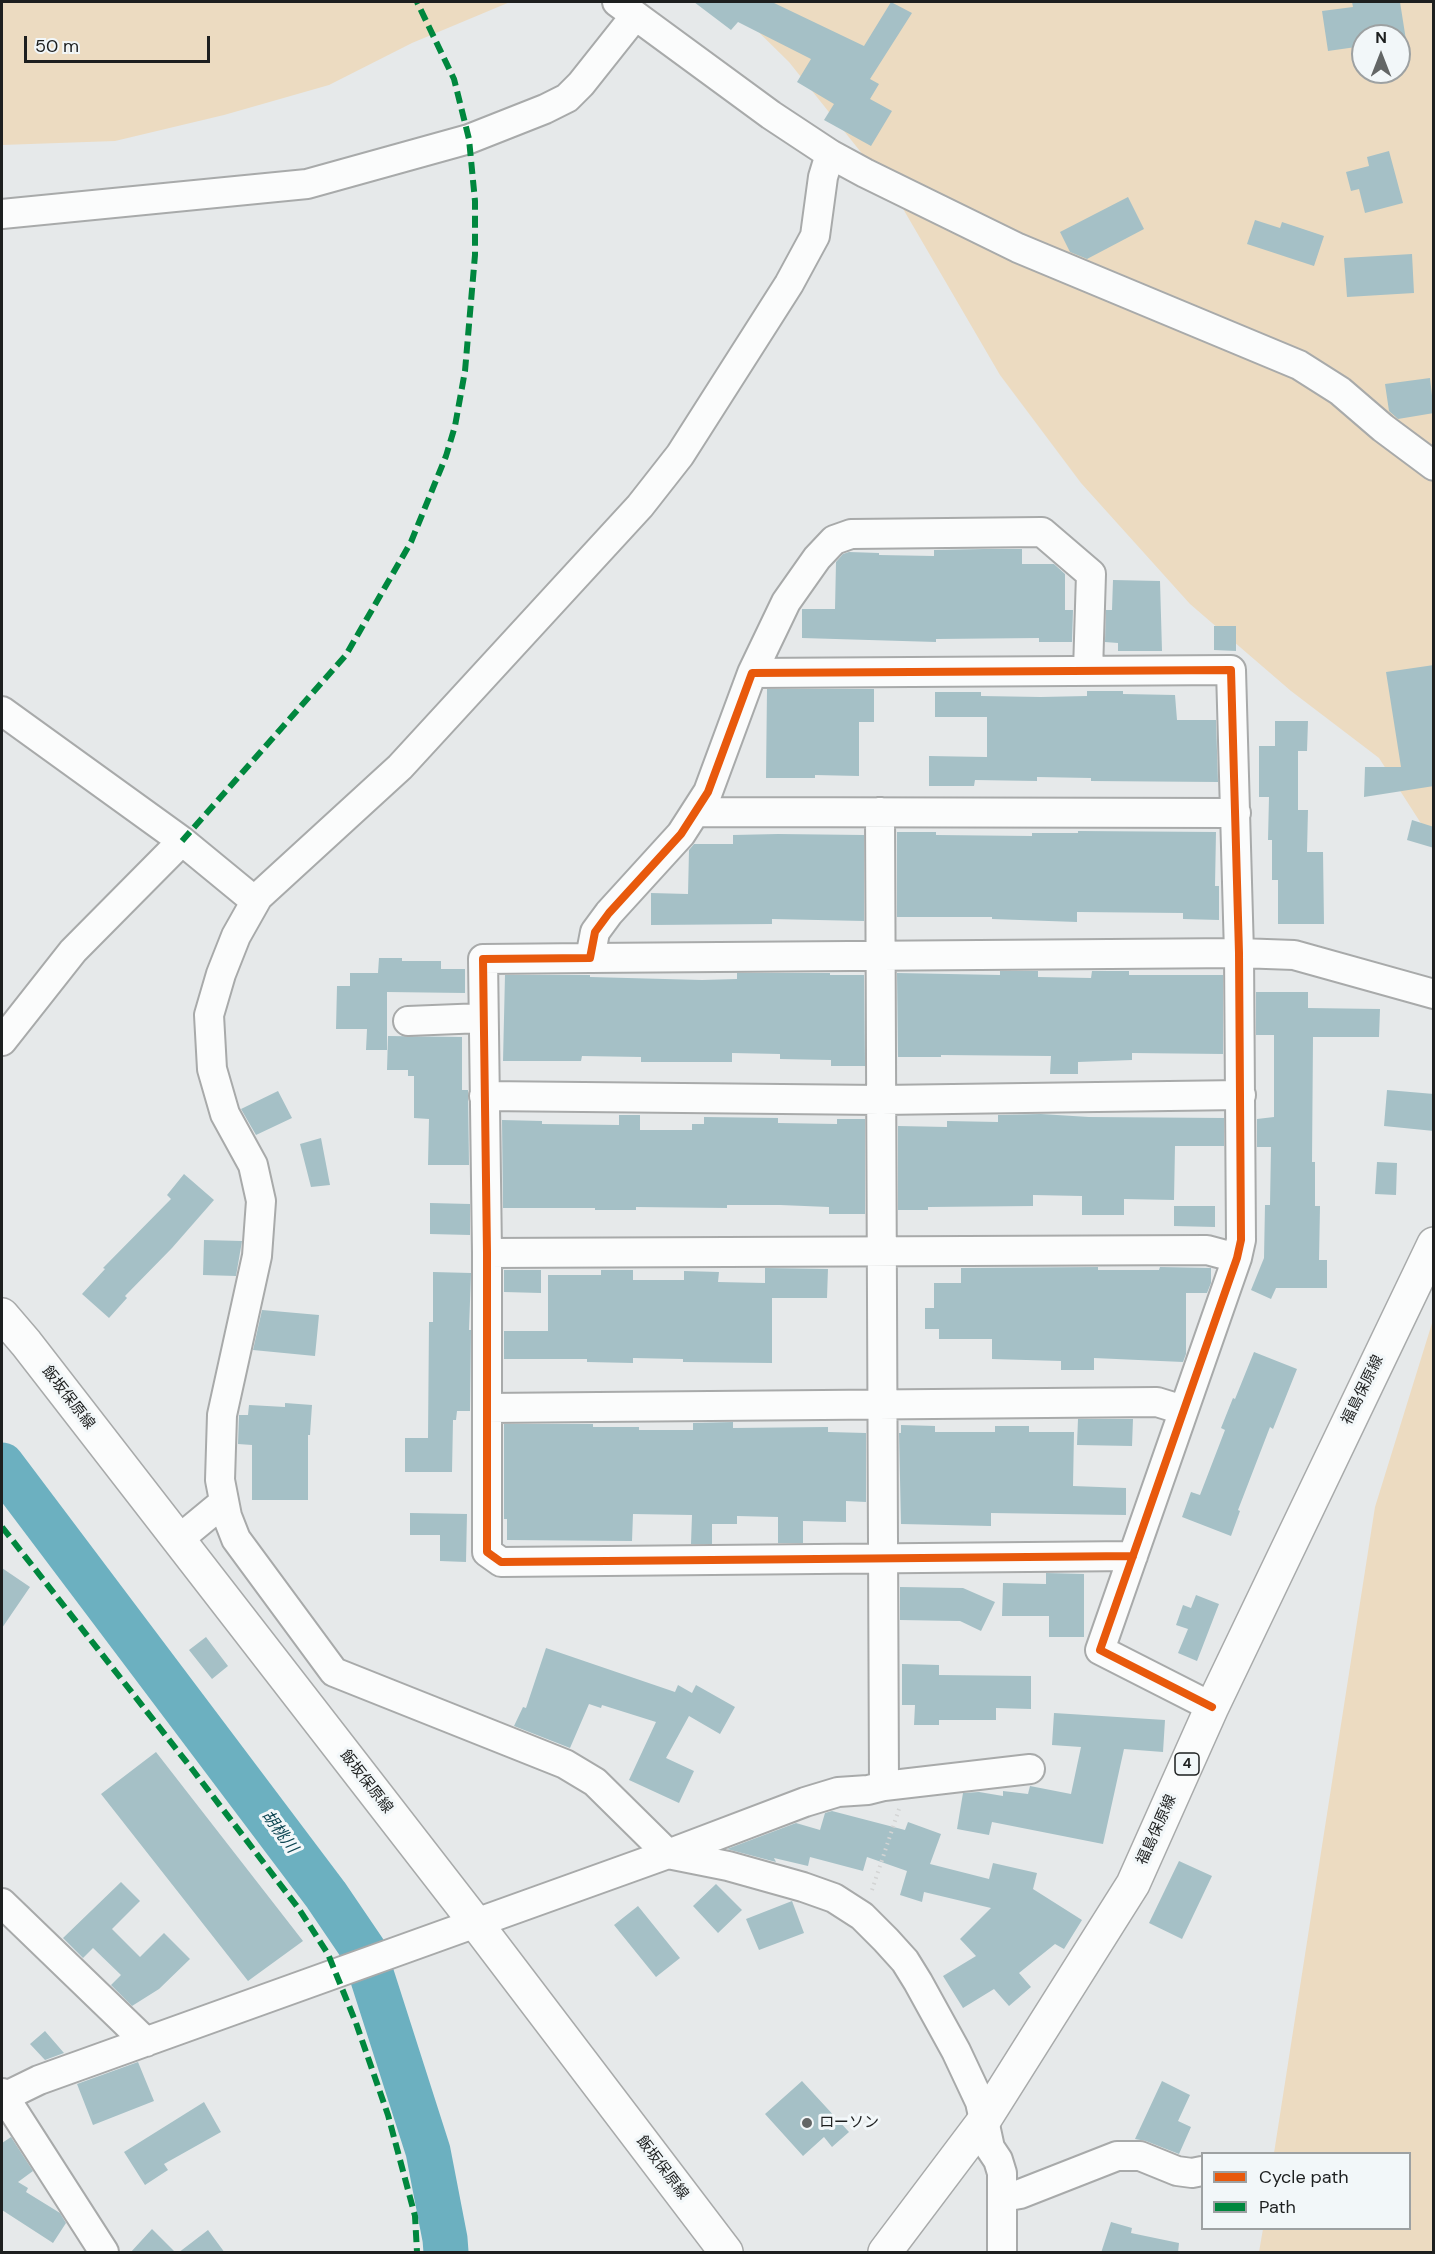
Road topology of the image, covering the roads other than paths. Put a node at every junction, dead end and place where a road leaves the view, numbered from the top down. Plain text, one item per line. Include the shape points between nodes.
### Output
1 (626, 9) edge
2 (830, 154) junction
3 (2, 214) edge
4 (1434, 466) edge
5 (1088, 671) junction
6 (752, 673) junction
7 (2, 711) edge
8 (696, 812) junction
9 (880, 812) junction
10 (1236, 813) junction
11 (182, 841) junction
12 (255, 901) junction
13 (1239, 952) junction
14 (881, 955) junction
15 (590, 958) junction
16 (1434, 994) edge
17 (483, 1018) junction
18 (408, 1021) dead end
19 (2, 1041) edge
20 (1242, 1095) junction
21 (484, 1096) junction
22 (881, 1100) junction
23 (1434, 1244) edge
24 (882, 1251) junction
25 (487, 1253) junction
26 (1237, 1258) junction
27 (2, 1315) edge
28 (882, 1405) junction
29 (487, 1408) junction
30 (1183, 1410) junction
31 (224, 1503) junction
32 (178, 1540) junction
33 (1133, 1556) junction
34 (883, 1558) junction
35 (1212, 1707) junction
36 (1030, 1769) dead end
37 (895, 1785) junction
38 (668, 1854) junction
39 (2, 1903) edge
40 (475, 1922) junction
41 (146, 2042) junction
42 (2, 2096) edge
43 (983, 2122) junction
44 (1201, 2171) edge
45 (1003, 2197) junction
46 (104, 2253) edge
47 (726, 2253) edge
48 (885, 2253) edge
49 (1002, 2253) edge

1 - 2 street
1 - 3 street via 581,84 567,98 469,139 307,184
2 - 4 street via 1018,248 1299,365 1340,391
2 - 12 street via 815,236 789,284 680,455 640,506 400,767
5 - 6 street
5 - 6 street via 1090,574 1042,532 1030,532 851,534 834,540 786,602
5 - 10 street via 1231,669
6 - 8 street via 708,792
7 - 11 street
8 - 9 street
8 - 15 street via 595,932
9 - 10 street
9 - 14 street
10 - 13 street
11 - 12 street
11 - 19 street via 73,951
12 - 31 street via 236,936 209,1015 212,1069 225,1114 253,1165 261,1201 256,1256 222,1415 220,1480
13 - 14 street
13 - 16 street via 1294,955
13 - 20 street
14 - 15 street
14 - 22 street
15 - 17 street via 483,959
17 - 18 street
17 - 21 street
20 - 22 street
20 - 26 street via 1242,1240
21 - 22 street
21 - 25 street
22 - 24 street
23 - 35 main road, 福島保原線 / 4
24 - 25 street
24 - 26 street via 1207,1250
24 - 28 street
25 - 29 street
26 - 30 street
27 - 32 main road, 飯坂保原線
28 - 29 street
28 - 30 street via 1157,1402
28 - 34 street
29 - 34 street via 487,1552 501,1562
30 - 33 street
31 - 32 street
31 - 38 street via 236,1539 333,1672 539,1752 580,1772
32 - 40 main road, 飯坂保原線
33 - 34 street
33 - 35 street via 1100,1650
34 - 37 street
35 - 43 main road, 福島保原線 / 4 via 1133,1884
36 - 37 street
37 - 38 street via 838,1792 805,1802
38 - 40 street
38 - 43 street via 803,1887 834,1898 862,1916 905,1961 918,1982 975,2089
39 - 41 street
40 - 41 street
40 - 47 main road, 飯坂保原線
41 - 42 street
42 - 46 street
43 - 45 street via 1002,2173
43 - 48 main road, 福島保原線 / 4
44 - 45 street via 1177,2171 1140,2156 1117,2156
45 - 49 street

